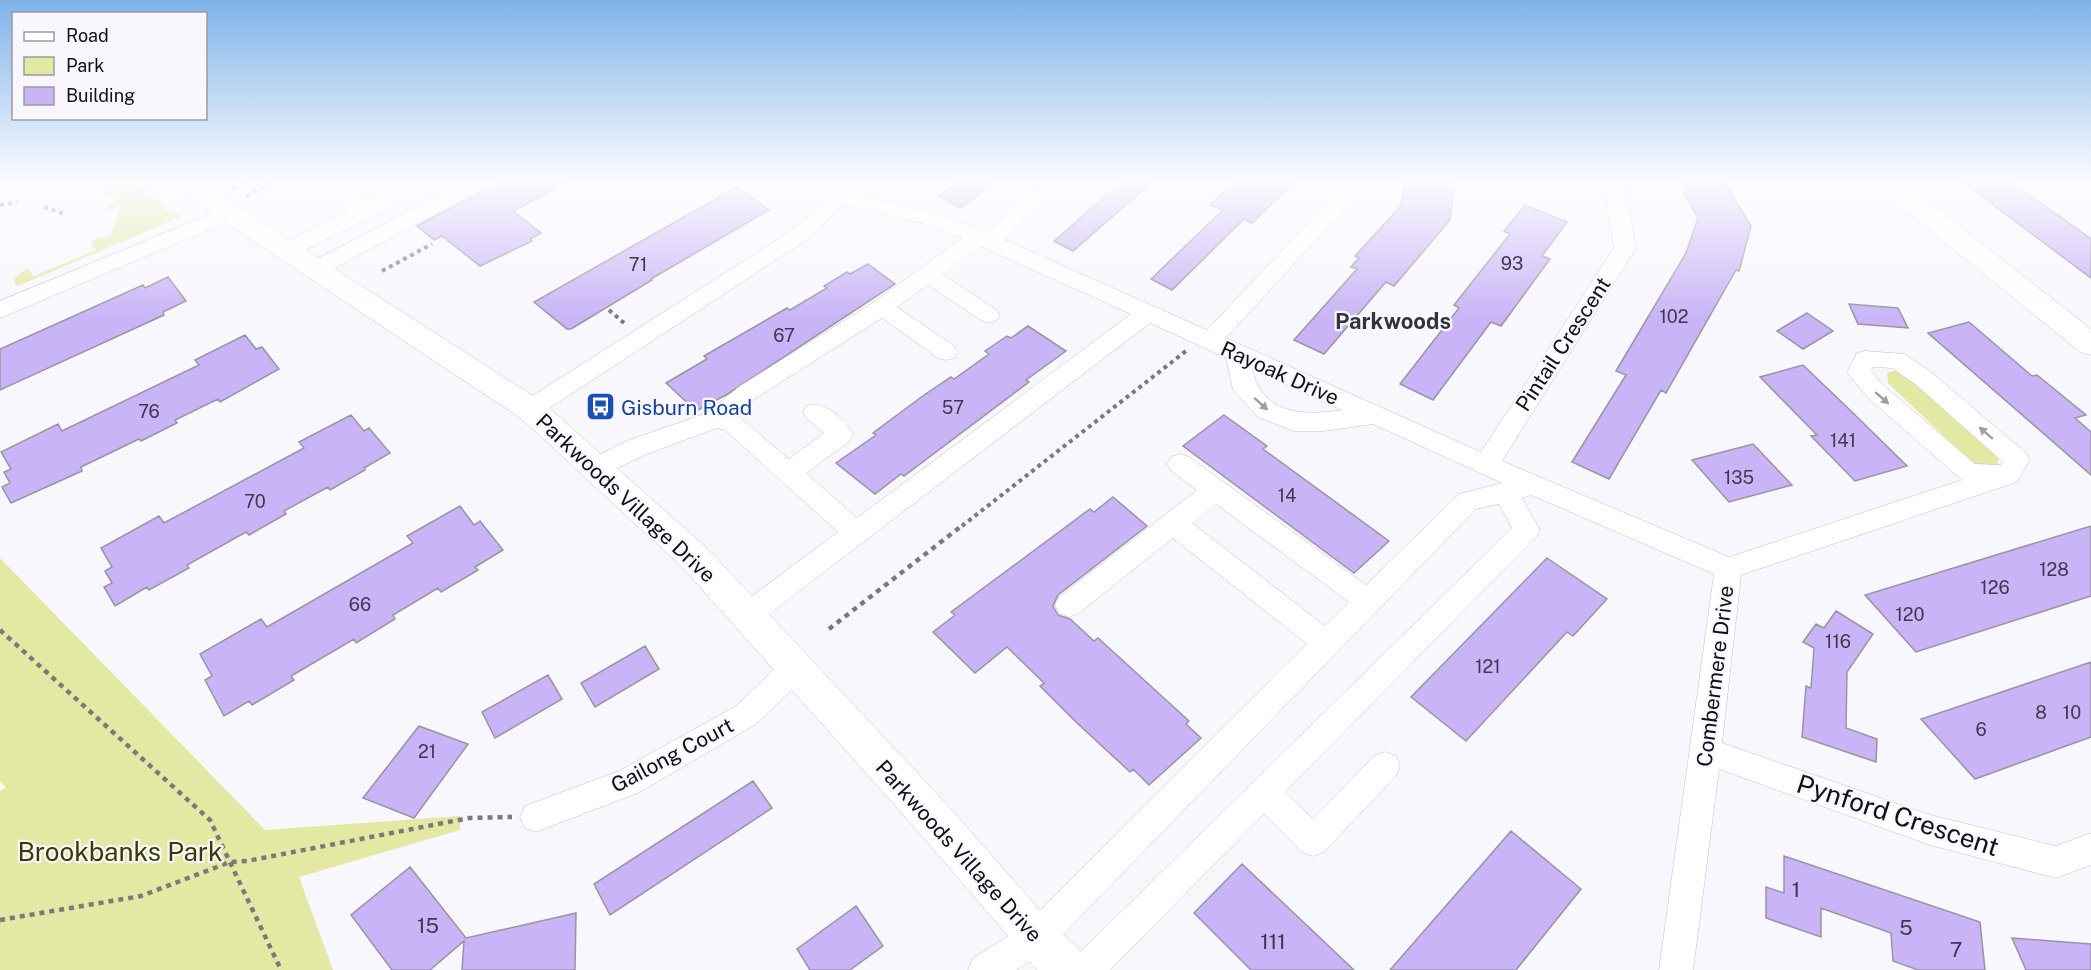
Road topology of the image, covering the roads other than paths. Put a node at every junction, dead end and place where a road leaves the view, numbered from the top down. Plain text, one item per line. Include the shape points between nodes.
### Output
1 (194, 228) edge
2 (254, 228) edge
3 (332, 228) edge
4 (393, 228) edge
5 (806, 228) edge
6 (955, 228) edge
7 (998, 228) edge
8 (1314, 228) edge
9 (1622, 228) edge
10 (1945, 228) edge
11 (984, 240) junction
12 (287, 250) junction
13 (316, 269) junction
14 (927, 274) junction
15 (882, 307) junction
16 (0, 310) edge
17 (1147, 313) junction
18 (989, 315) dead end
19 (1205, 339) junction
20 (2091, 345) edge
21 (946, 352) dead end
22 (1237, 353) junction
23 (530, 409) junction
24 (815, 412) dead end
25 (1374, 415) junction
26 (716, 419) junction
27 (1180, 464) dead end
28 (1486, 465) junction
29 (596, 468) junction
30 (788, 473) junction
31 (2008, 475) junction
32 (1519, 488) junction
33 (1216, 490) junction
34 (1173, 523) junction
35 (856, 533) junction
36 (1728, 568) junction
37 (1368, 601) junction
38 (1069, 605) dead end
39 (746, 616) junction
40 (1326, 644) junction
41 (794, 669) junction
42 (1706, 751) junction
43 (1385, 766) dead end
44 (1264, 792) junction
45 (536, 817) road end
46 (2091, 849) edge
47 (1036, 938) junction
48 (984, 970) edge
49 (1068, 970) edge
50 (1086, 970) edge
51 (1676, 970) edge

1 - 16 street
2 - 12 main road, Parkwoods Village Drive
3 - 12 street
4 - 13 street
5 - 23 street
6 - 11 street, Rayoak Drive
7 - 11 street
8 - 19 street
9 - 28 street, Pintail Crescent via 1625,248
10 - 20 main road
11 - 14 street
11 - 17 street, Rayoak Drive
12 - 13 main road, Parkwoods Village Drive
13 - 23 main road, Parkwoods Village Drive
14 - 15 street
14 - 18 street
15 - 21 street
15 - 26 street via 748,392
17 - 19 street, Rayoak Drive
17 - 35 street
19 - 22 street, Rayoak Drive
22 - 25 street, Rayoak Drive
22 -> 25 street via 1245,390 1267,411 1293,422
23 - 29 main road, Parkwoods Village Drive
24 - 30 street via 841,434
25 - 28 street, Rayoak Drive
26 - 29 street via 638,447
26 - 30 street via 732,422
27 - 33 street
28 - 32 street, Rayoak Drive
29 - 39 main road, Parkwoods Village Drive via 695,558
30 - 35 street
31 -> 31 street via 2017,460 1923,378 1896,360 1866,359 1859,372 1875,391 1969,473
31 - 36 street, Combermere Drive
32 - 36 street, Rayoak Drive
32 - 37 street via 1468,501
32 - 44 street via 1527,530
33 - 34 street
33 - 37 street
34 - 38 street
34 - 40 street
35 - 39 street
36 - 42 street, Combermere Drive
37 - 40 street
39 - 41 main road, Parkwoods Village Drive
40 - 47 street
41 - 45 street, Gailong Court via 746,715 629,782
41 - 47 main road, Parkwoods Village Drive
42 - 46 street, Pynford Crescent via 1930,830 2056,862
42 - 51 street, Combermere Drive
43 - 44 street via 1313,841
44 - 50 street
47 - 48 street
47 - 49 main road, Parkwoods Village Drive

